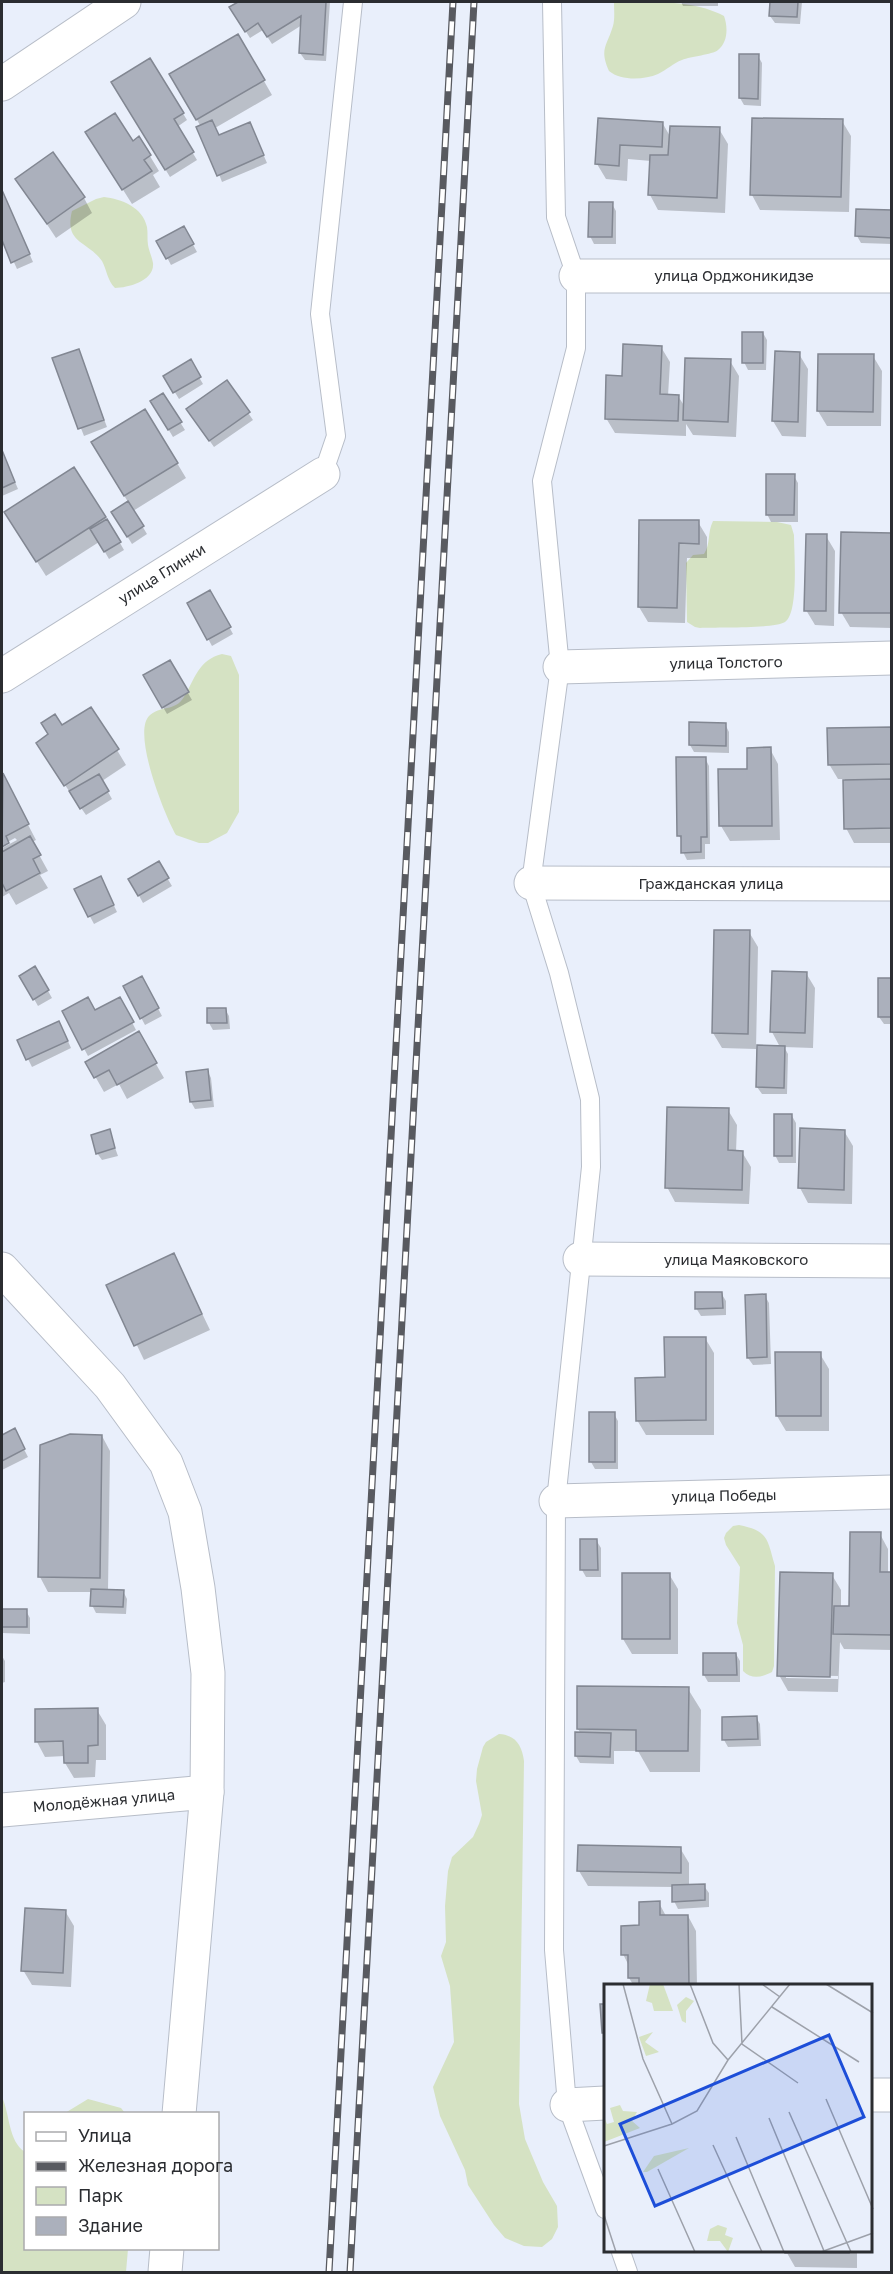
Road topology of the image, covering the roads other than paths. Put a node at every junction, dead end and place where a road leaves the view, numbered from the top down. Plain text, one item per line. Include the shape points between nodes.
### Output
1 (124, 2) edge
2 (353, 2) edge
3 (552, 2) edge
4 (2, 84) edge
5 (576, 276) junction
6 (891, 276) edge
7 (323, 474) joint
8 (891, 658) edge
9 (561, 667) junction
10 (2, 676) edge
11 (531, 883) junction
12 (891, 884) edge
13 (580, 1259) junction
14 (891, 1261) edge
15 (2, 1269) edge
16 (891, 1492) edge
17 (556, 1501) junction
18 (207, 1792) junction
19 (2, 1810) edge
20 (872, 2095) edge
21 (891, 2095) edge
22 (604, 2103) edge
23 (567, 2105) junction
24 (178, 2112) edge
25 (604, 2206) edge
26 (167, 2250) edge
27 (621, 2253) edge
28 (165, 2272) edge
29 (628, 2272) edge

1 - 4 street
2 - 7 lane via 320,314 336,436
3 - 5 lane via 556,217
5 - 6 street, улица Орджоникидзе
5 - 9 lane via 576,348 542,482
7 - 10 street, улица Глинки
8 - 9 street, улица Толстого
9 - 11 lane
11 - 12 street, Гражданская улица
11 - 13 lane via 559,973 590,1099 591,1167
13 - 14 street, улица Маяковского
13 - 17 lane
15 - 18 street via 110,1386 166,1463 185,1512 198,1588 208,1673
16 - 17 street, улица Победы
17 - 23 lane via 554,1950
18 - 19 street, Молодёжная улица
18 - 24 street
20 - 21 street
22 - 23 street
23 - 25 lane
26 - 28 street
27 - 29 lane

